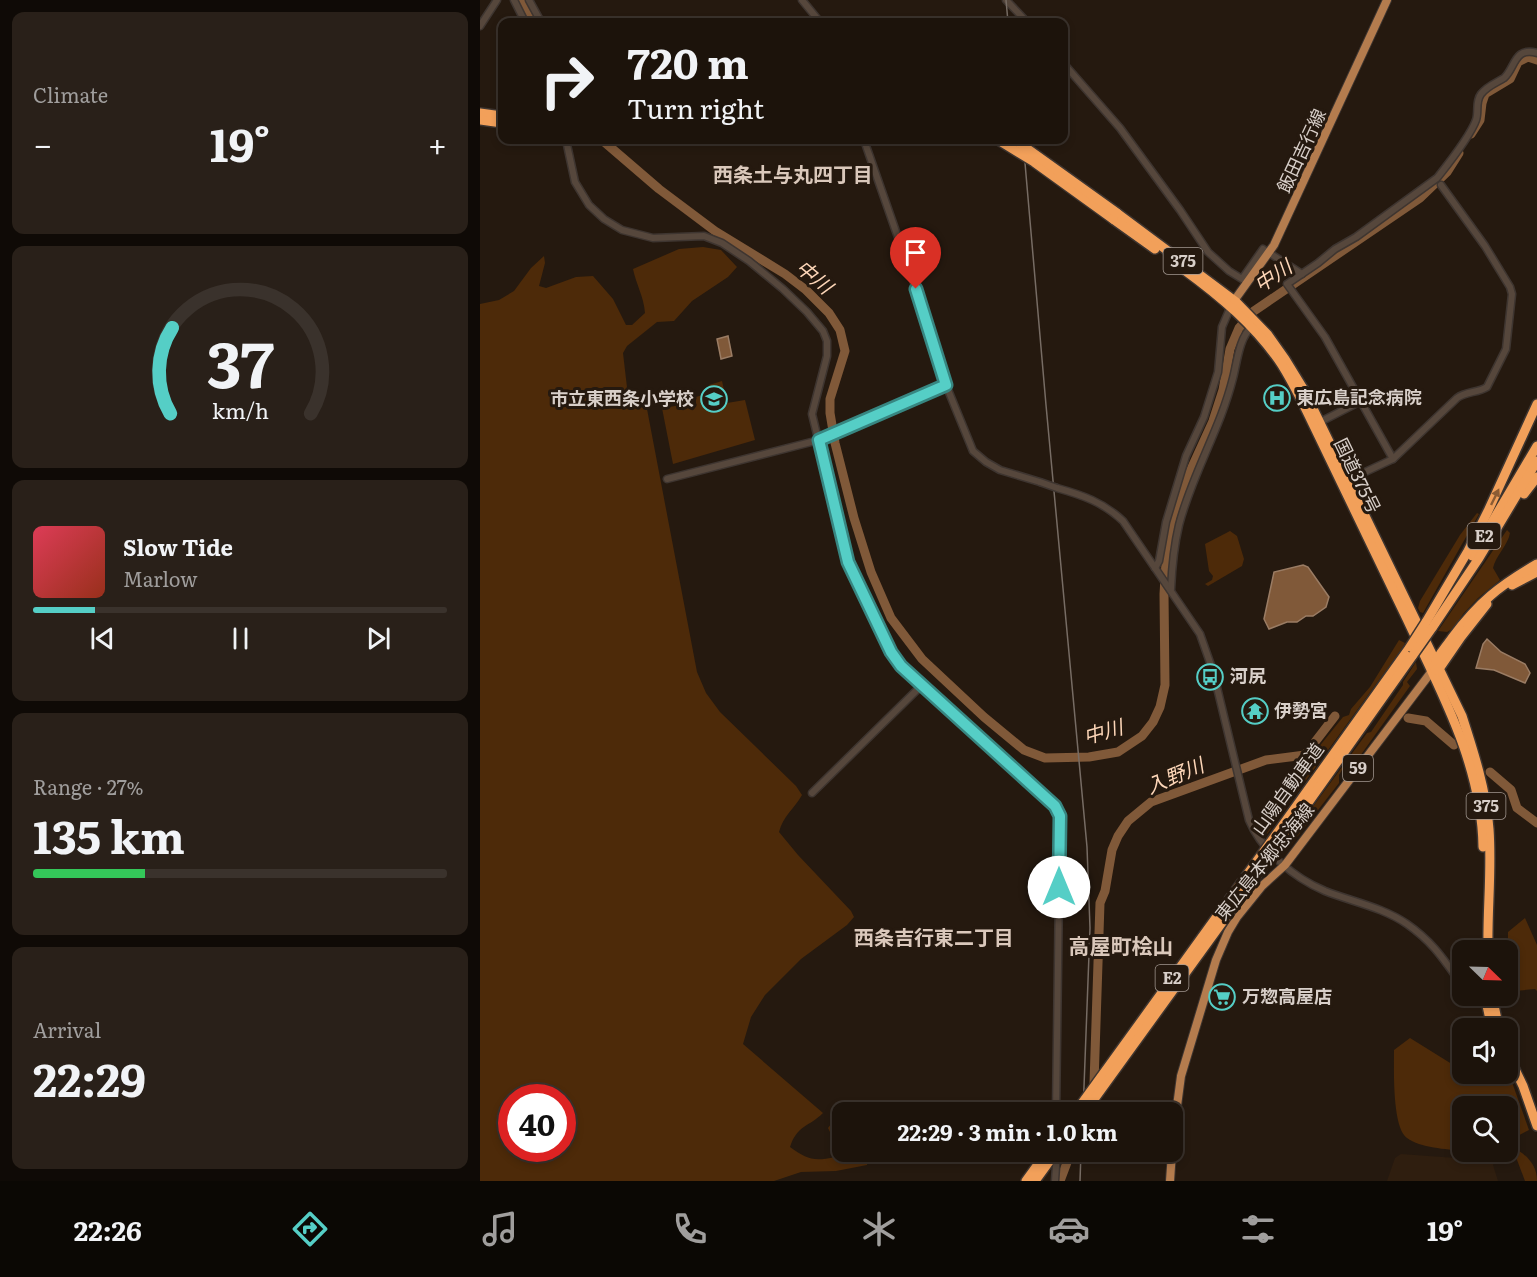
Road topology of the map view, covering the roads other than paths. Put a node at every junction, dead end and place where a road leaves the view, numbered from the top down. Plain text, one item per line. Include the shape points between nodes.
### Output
1 (497, 0) edge
2 (514, 0) edge
3 (529, 0) edge
4 (802, 0) edge
5 (1006, 0) edge
6 (1387, 0) edge
7 (523, 18) edge
8 (539, 18) edge
9 (817, 18) edge
10 (1023, 18) edge
11 (480, 26) edge
12 (1537, 53) edge
13 (1068, 69) edge
14 (480, 113) edge
15 (498, 115) edge
16 (480, 120) edge
17 (498, 122) edge
18 (567, 144) edge
19 (865, 144) edge
20 (1005, 144) edge
21 (1020, 144) edge
22 (1441, 185) dead end
23 (1115, 216) junction
24 (1269, 253) junction
25 (1302, 274) junction
26 (1233, 304) junction
27 (1253, 325) junction
28 (946, 385) junction
29 (1361, 401) junction
30 (1537, 404) edge
31 (1320, 422) junction
32 (819, 440) junction
33 (1537, 446) edge
34 (1394, 459) junction
35 (1537, 461) edge
36 (1537, 477) edge
37 (667, 479) dead end
38 (1348, 480) junction
39 (1496, 529) junction
40 (1537, 564) edge
41 (1157, 571) junction
42 (1537, 572) edge
43 (1171, 589) junction
44 (1429, 625) junction
45 (1436, 667) junction
46 (922, 685) junction
47 (812, 793) dead end
48 (1273, 845) junction
49 (1286, 865) junction
50 (1482, 940) edge
51 (1488, 940) edge
52 (1452, 970) edge
53 (1518, 1076) edge
54 (1056, 1102) edge
55 (1083, 1102) edge
56 (1092, 1102) edge
57 (1178, 1102) edge
58 (1537, 1126) edge
59 (1040, 1162) edge
60 (1049, 1162) edge
61 (1056, 1162) edge
62 (1171, 1162) edge
63 (1026, 1181) edge
64 (1035, 1181) edge
65 (1055, 1181) edge
66 (1170, 1181) edge

1 - 11 street
2 - 7 street
3 - 8 street
4 - 9 street
5 - 10 street
6 - 24 main road, 飯田吉行線
12 - 25 street via 1521,55 1505,77 1480,95 1476,120 1437,178
13 - 24 street via 1120,128 1220,264 1242,279 1263,249
14 - 15 highway
16 - 17 highway
18 - 32 street via 574,182 604,219 622,230 653,238 713,238 769,276 807,312 827,341 827,356 812,414
19 - 28 street
20 - 23 highway, 国道375号 / 375, bridge
21 - 23 highway, 国道375号 / 375, bridge
22 - 34 street via 1508,282 1512,294 1506,349 1487,387 1457,398
23 - 26 highway, 国道375号 / 375
24 - 25 street
24 - 26 main road, 飯田吉行線
25 - 29 street via 1287,284 1325,337
26 - 27 highway, 国道375号 / 375
26 - 41 street via 1222,327 1218,372 1170,507
27 - 31 highway, 国道375号 / 375 via 1268,334
27 - 43 street via 1241,347 1219,425 1183,510 1172,562
27 - 45 highway, 国道375号 / 375 via 1290,378
28 - 32 street
28 - 41 street, bridge via 973,451 1000,470 1088,497 1110,508
29 - 31 street
29 - 34 street
44 -> 30 highway
31 - 38 highway, 国道375号 / 375
32 - 37 street
32 - 46 street via 848,562 891,652
33 - 44 highway, 山陽自動車道 / E2
34 - 38 street
35 - 39 highway, 山陽自動車道 / E2
36 - 39 highway
38 - 45 highway, 国道375号 / 375
39 - 44 highway, 山陽自動車道 / E2
40 - 45 highway via 1502,584 1472,612
41 - 43 street
42 - 45 highway via 1489,602
43 - 49 street via 1207,651 1249,820 1258,840
44 - 48 highway, 山陽自動車道 / E2, bridge
45 - 49 main road, 東広島本郷忠海線 / 59
45 - 50 highway, 国道375号 / 375 via 1481,813
45 - 51 highway, 国道375号 / 375 via 1462,716 1485,801 1489,831
46 - 47 street
46 - 54 street via 1055,806 1060,816
48 - 55 highway, 山陽自動車道 / E2, bridge
48 - 56 highway, 山陽自動車道 / E2, bridge
49 - 52 street via 1313,885 1406,923 1439,951
49 - 57 main road, 東広島本郷忠海線 / 59 via 1262,886 1228,932 1181,1076
53 - 58 highway
59 - 63 highway
60 - 64 highway
61 - 65 street
62 - 66 main road

